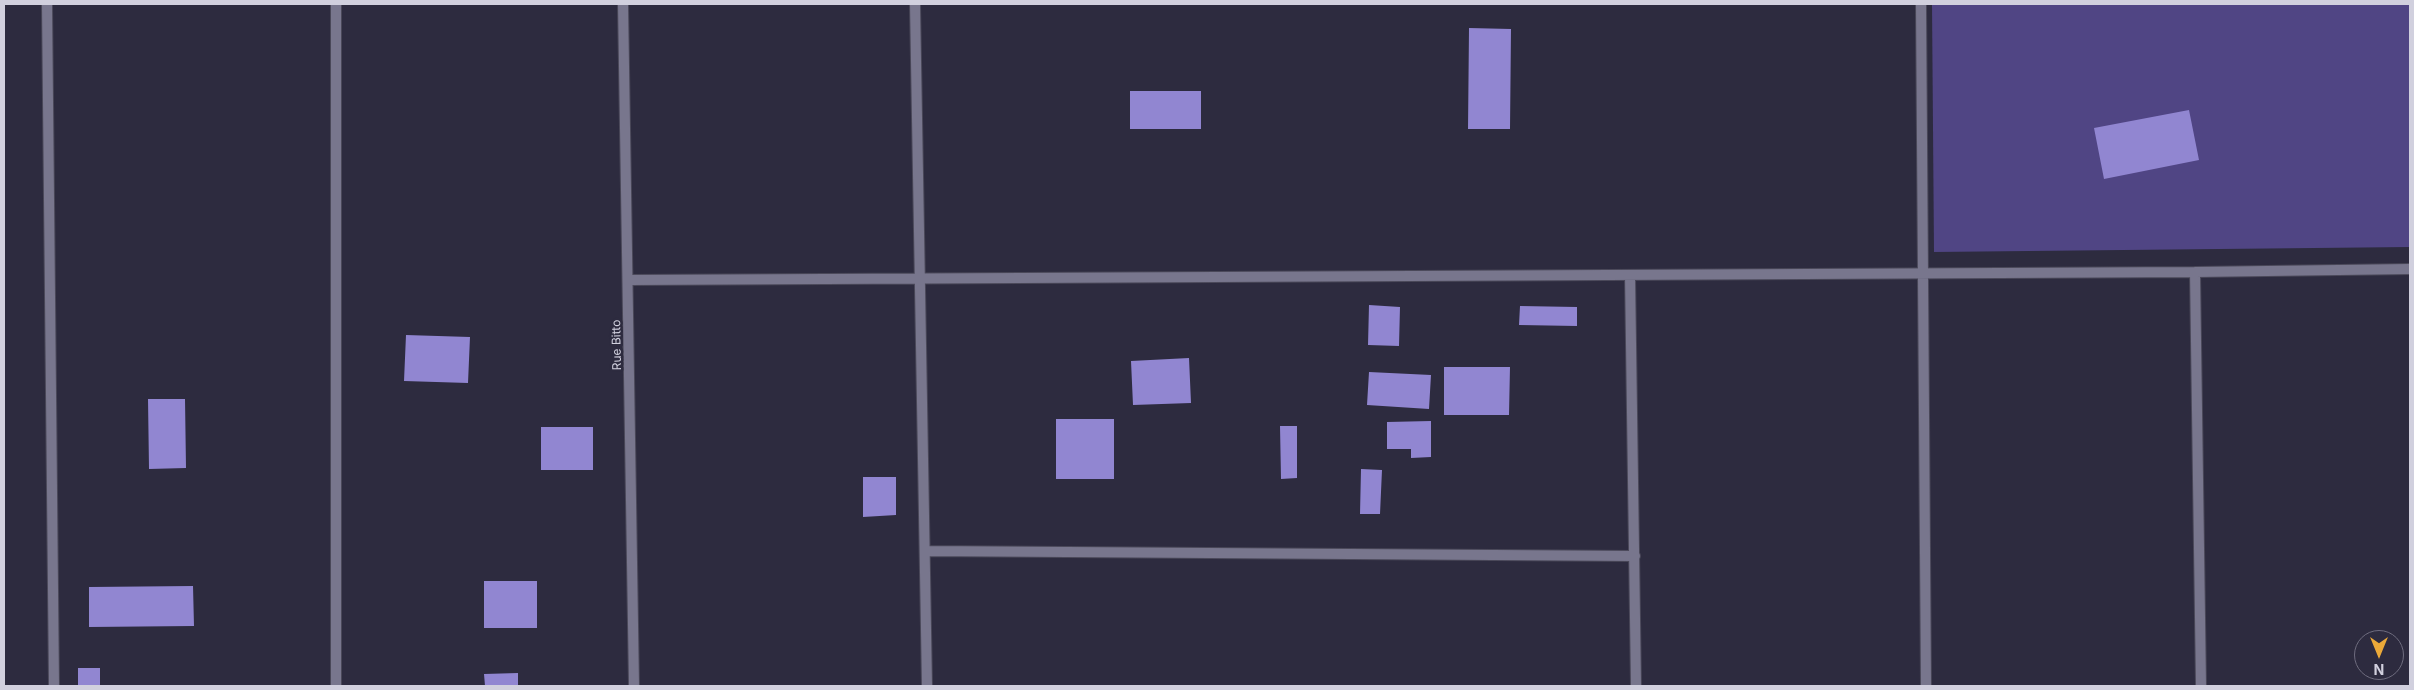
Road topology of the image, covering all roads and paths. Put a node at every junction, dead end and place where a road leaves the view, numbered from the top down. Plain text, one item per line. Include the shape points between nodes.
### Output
1 (47, 4) edge
2 (336, 4) edge
3 (623, 4) edge
4 (915, 4) edge
5 (1921, 4) edge
6 (2410, 269) edge
7 (2195, 272) junction
8 (1922, 273) junction
9 (1630, 275) junction
10 (919, 278) junction
11 (629, 280) junction
12 (925, 551) junction
13 (1635, 556) junction
14 (54, 686) edge
15 (336, 686) edge
16 (634, 686) edge
17 (927, 686) edge
18 (1636, 686) edge
19 (1926, 686) edge
20 (2201, 686) edge

1 - 14 street
2 - 15 street
3 - 11 street, Rue Bitto
4 - 10 street
5 - 8 street
6 - 7 street
7 - 8 street
7 - 20 street
8 - 9 street
8 - 19 street
9 - 10 street
9 - 13 street
10 - 11 street
10 - 12 street
11 - 16 street, Rue Bitto
12 - 13 street
12 - 17 street
13 - 18 street

